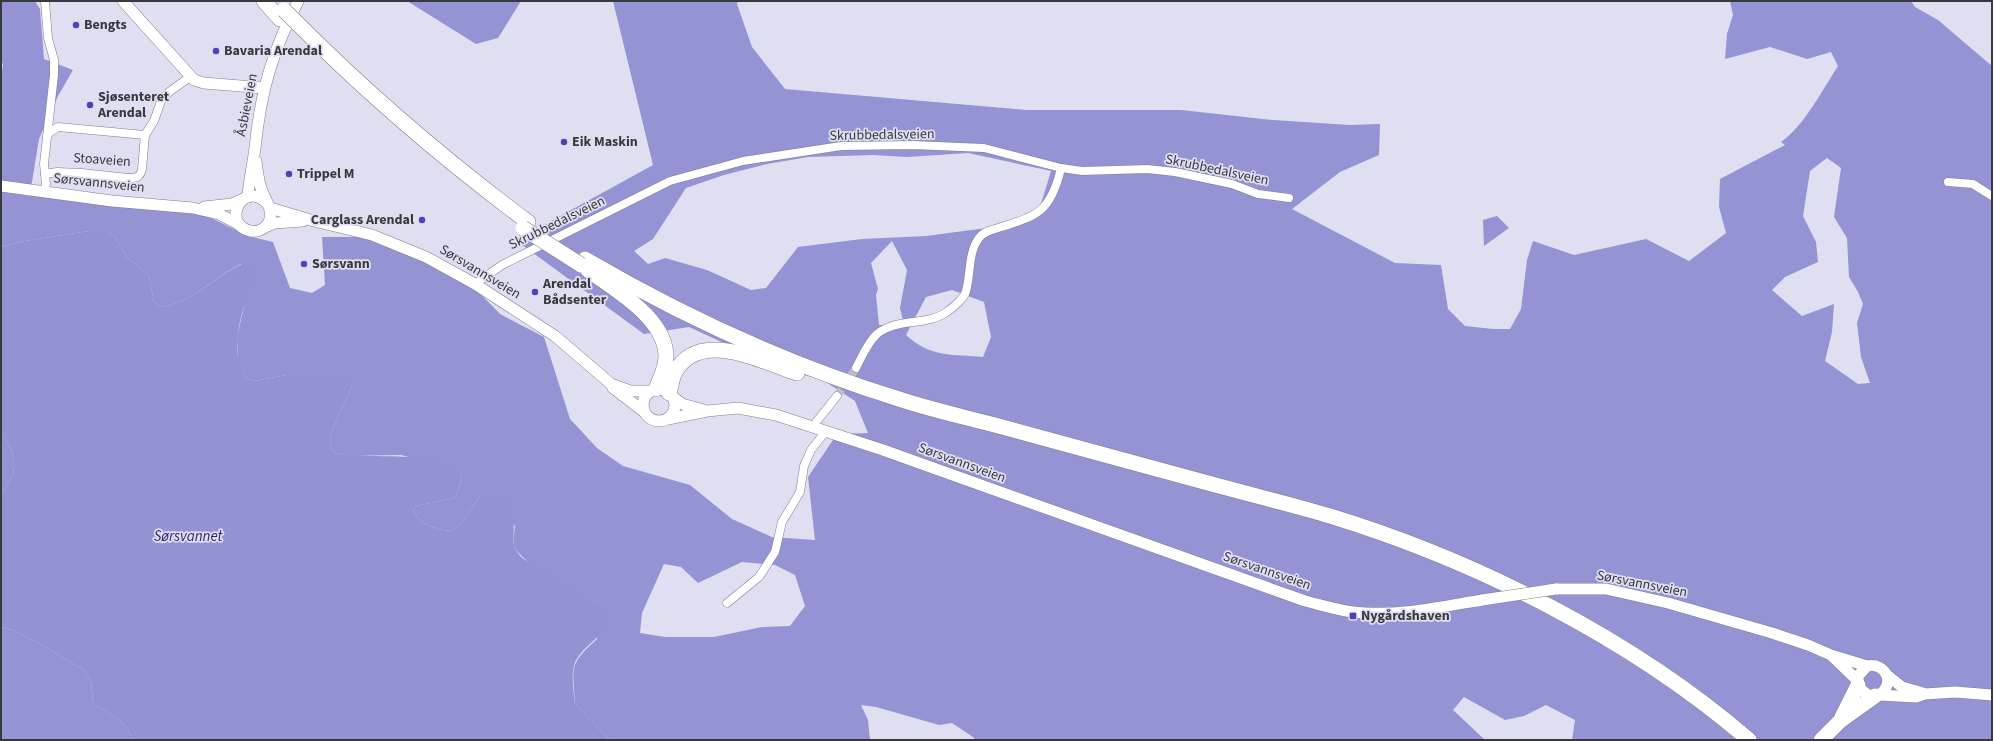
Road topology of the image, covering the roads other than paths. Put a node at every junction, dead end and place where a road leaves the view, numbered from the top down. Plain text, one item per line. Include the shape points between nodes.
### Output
1 (45, 1) edge
2 (123, 1) edge
3 (264, 1) edge
4 (298, 1) edge
5 (280, 10) edge
6 (190, 77) junction
7 (264, 88) junction
8 (145, 135) junction
9 (47, 136) junction
10 (255, 148) junction
11 (1061, 168) junction
12 (45, 174) junction
13 (1948, 182) dead end
14 (1, 186) edge
15 (45, 192) junction
16 (1992, 196) edge
17 (245, 198) junction
18 (1289, 198) dead end
19 (269, 205) junction
20 (193, 208) junction
21 (314, 221) junction
22 (240, 225) junction
23 (265, 227) junction
24 (583, 262) junction
25 (475, 284) junction
26 (856, 368) tunnel mouth
27 (803, 375) junction
28 (611, 384) junction
29 (662, 393) junction
30 (837, 396) tunnel mouth
31 (643, 411) junction
32 (707, 411) junction
33 (668, 419) junction
34 (813, 426) junction
35 (826, 431) junction
36 (727, 603) dead end
37 (1831, 655) junction
38 (1867, 666) junction
39 (1887, 675) junction
40 (1857, 683) junction
41 (1925, 694) junction
42 (1992, 695) edge
43 (1877, 696) junction
44 (1840, 721) junction
45 (1736, 740) edge
46 (1751, 740) edge
47 (1822, 740) edge

1 - 9 street via 54,75
2 - 6 main road
3 - 5 highway
4 - 7 main road, Åsbieveien via 280,37
5 - 24 highway, bridge via 365,101 461,182
6 - 7 main road via 204,83
6 - 8 street, Stoaveien via 161,101 154,121
7 - 10 main road, Åsbieveien
8 - 9 street, Stoaveien via 58,127
8 - 12 street, Stoaveien via 142,170 138,177 58,172
9 - 12 street
10 - 17 main road, Åsbieveien
10 - 19 main road, Åsbieveien via 260,185
11 - 18 street, Skrubbedalsveien via 1082,171 1147,169 1175,172 1232,184 1258,194
11 - 25 street, Skrubbedalsveien via 984,148 913,145 841,146 744,161 670,181 502,265
11 - 26 street via 1054,192 1040,212 1029,219 980,236 973,252 966,290 955,306 938,317 891,326 876,335
12 - 15 street
13 - 16 street via 1973,184
14 - 15 main road, Sørsvannsveien
15 - 20 main road, Sørsvannsveien
17 - 19 main road via 259,197
17 - 20 main road, Sørsvannsveien via 232,204
17 - 22 main road via 236,209
19 - 21 main road, Sørsvannsveien
19 - 23 main road via 270,218
20 - 22 main road, Sørsvannsveien via 219,214
21 - 23 main road, Sørsvannsveien via 275,222
21 - 25 main road, Sørsvannsveien via 387,240 426,257
22 - 23 main road via 253,231
24 - 27 highway via 676,319
24 - 29 highway via 647,314 662,337 666,357
24 - 46 highway via 761,349 828,376 900,400 1331,516 1423,549 1516,589 1597,632 1664,676
25 - 28 main road, Sørsvannsveien via 554,336
27 - 29 highway via 726,350 711,349 687,359
27 - 45 highway via 892,406 1323,522 1416,554 1505,591 1588,636 1686,700
28 - 29 main road, Sørsvannsveien via 630,391
28 - 31 main road, Sørsvannsveien via 612,388
29 - 31 main road via 643,400
29 - 32 main road, Sørsvannsveien via 682,404
29 - 33 main road via 675,402 674,411
30 - 34 street
31 - 33 main road via 654,421
32 - 33 main road, Sørsvannsveien
32 - 34 main road, Sørsvannsveien via 748,408
34 - 35 main road, Sørsvannsveien
35 - 36 street via 811,450 804,466 800,492 782,522 775,552 759,577
35 - 37 main road, Sørsvannsveien, bridge via 1305,601 1352,612 1404,612 1556,589 1606,589 1668,603 1772,633
37 - 38 main road, Sørsvannsveien
37 - 40 main road, Sørsvannsveien
38 - 39 main road via 1877,666
38 - 40 main road via 1860,672
39 - 41 main road via 1902,687
39 - 43 main road via 1886,689
40 - 43 main road via 1866,695
40 - 44 highway
41 - 42 main road via 1965,692
41 - 43 main road via 1906,698
43 - 44 highway
44 - 47 highway

